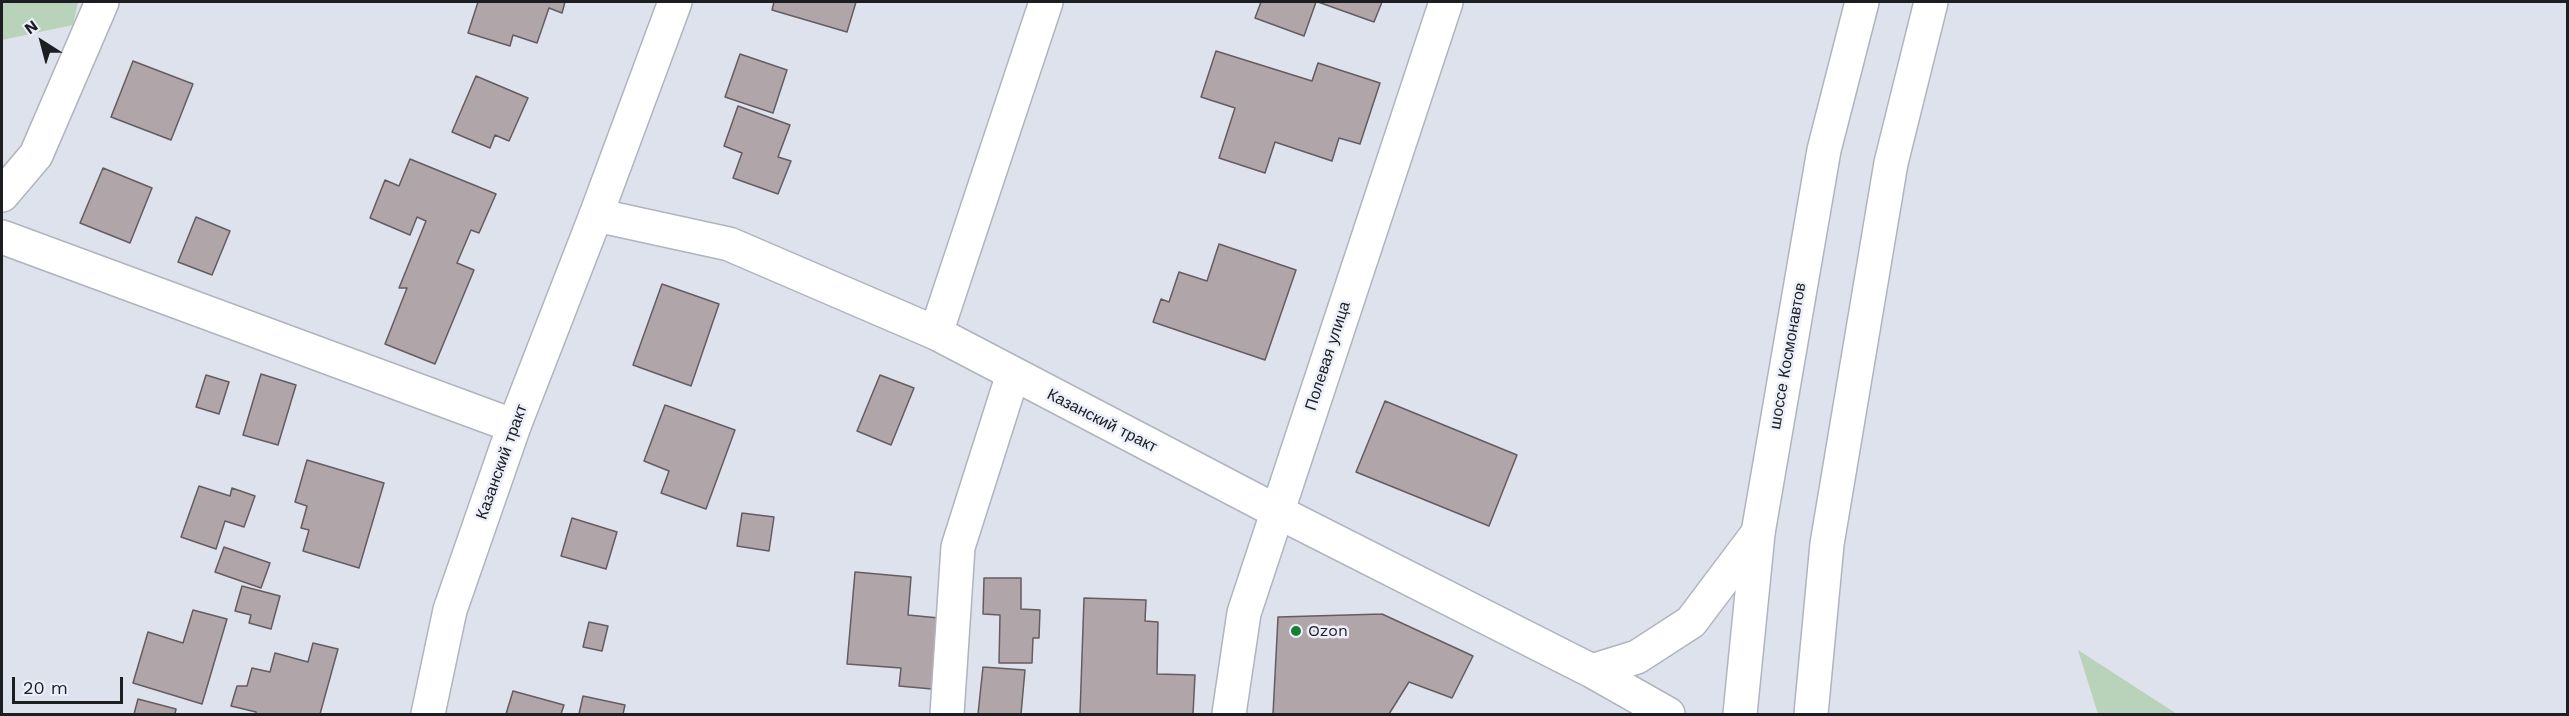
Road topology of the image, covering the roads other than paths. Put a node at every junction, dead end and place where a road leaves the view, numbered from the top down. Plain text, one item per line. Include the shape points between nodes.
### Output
1 (102, 2) edge
2 (675, 2) edge
3 (1046, 2) edge
4 (1446, 2) edge
5 (1862, 2) edge
6 (1931, 2) edge
7 (2, 195) edge
8 (596, 215) junction
9 (2, 237) edge
10 (936, 333) junction
11 (1013, 374) junction
12 (514, 426) junction
13 (1276, 511) junction
14 (1758, 533) junction
15 (1592, 671) junction
16 (428, 714) edge
17 (947, 714) edge
18 (1229, 714) edge
19 (1668, 714) edge
20 (1740, 714) edge
21 (1811, 714) edge

1 - 7 street via 36,155
2 - 8 street, Казанский тракт
3 - 10 street
4 - 13 street, Полевая улица
5 - 14 street, шоссе Космонавтов via 1824,150
6 - 21 street via 1885,198 1827,544
8 - 10 street, Казанский тракт via 729,244
8 - 12 street, Казанский тракт
9 - 12 street
10 - 11 street, Казанский тракт
11 - 13 street, Казанский тракт
11 - 17 street via 958,547
12 - 16 street, Казанский тракт via 450,609
13 - 15 street, Казанский тракт
13 - 18 street, Полевая улица via 1244,613
14 - 15 street via 1691,622 1637,657
14 - 20 street, шоссе Космонавтов
15 - 19 street, Казанский тракт

